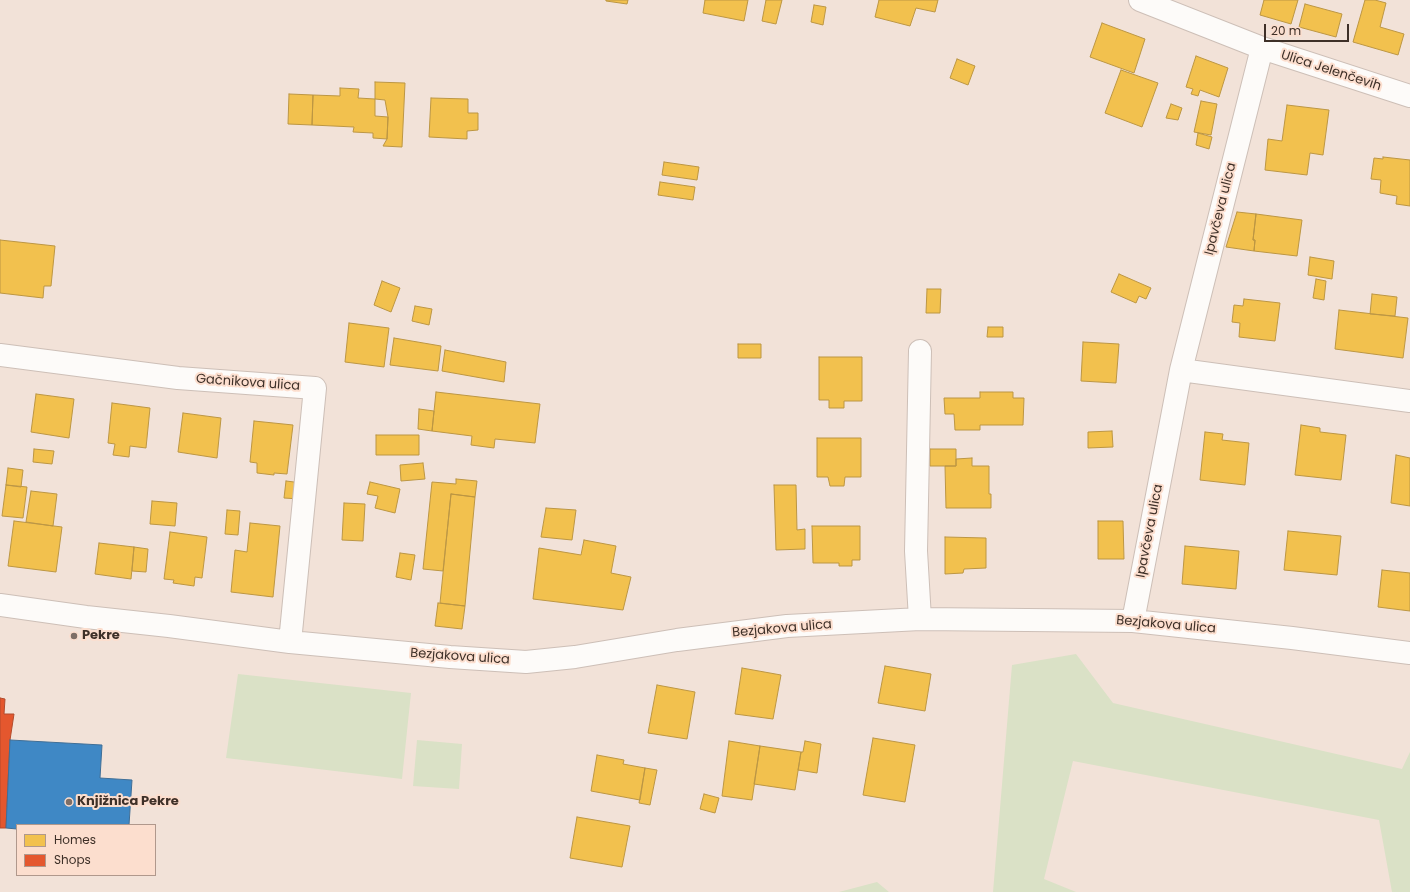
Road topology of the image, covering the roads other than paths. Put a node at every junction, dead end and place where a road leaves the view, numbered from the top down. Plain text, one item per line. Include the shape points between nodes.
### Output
1 (1140, 0) edge
2 (1262, 48) junction
3 (1410, 96) edge
4 (920, 351) dead end
5 (0, 355) edge
6 (1181, 370) junction
7 (1410, 401) edge
8 (0, 605) edge
9 (920, 619) junction
10 (1133, 621) junction
11 (290, 642) junction
12 (1410, 653) edge

1 - 2 street, Ulica Jelenčevih
2 - 3 street, Ulica Jelenčevih
2 - 6 street, Ipavčeva ulica
4 - 9 street via 916,551
5 - 11 street, Gačnikova ulica via 178,378 315,388
6 - 7 street
6 - 10 street, Ipavčeva ulica
8 - 11 street, Bezjakova ulica via 86,618
9 - 10 street, Bezjakova ulica
9 - 11 street, Bezjakova ulica via 787,626 526,662 450,658
10 - 12 street, Bezjakova ulica

